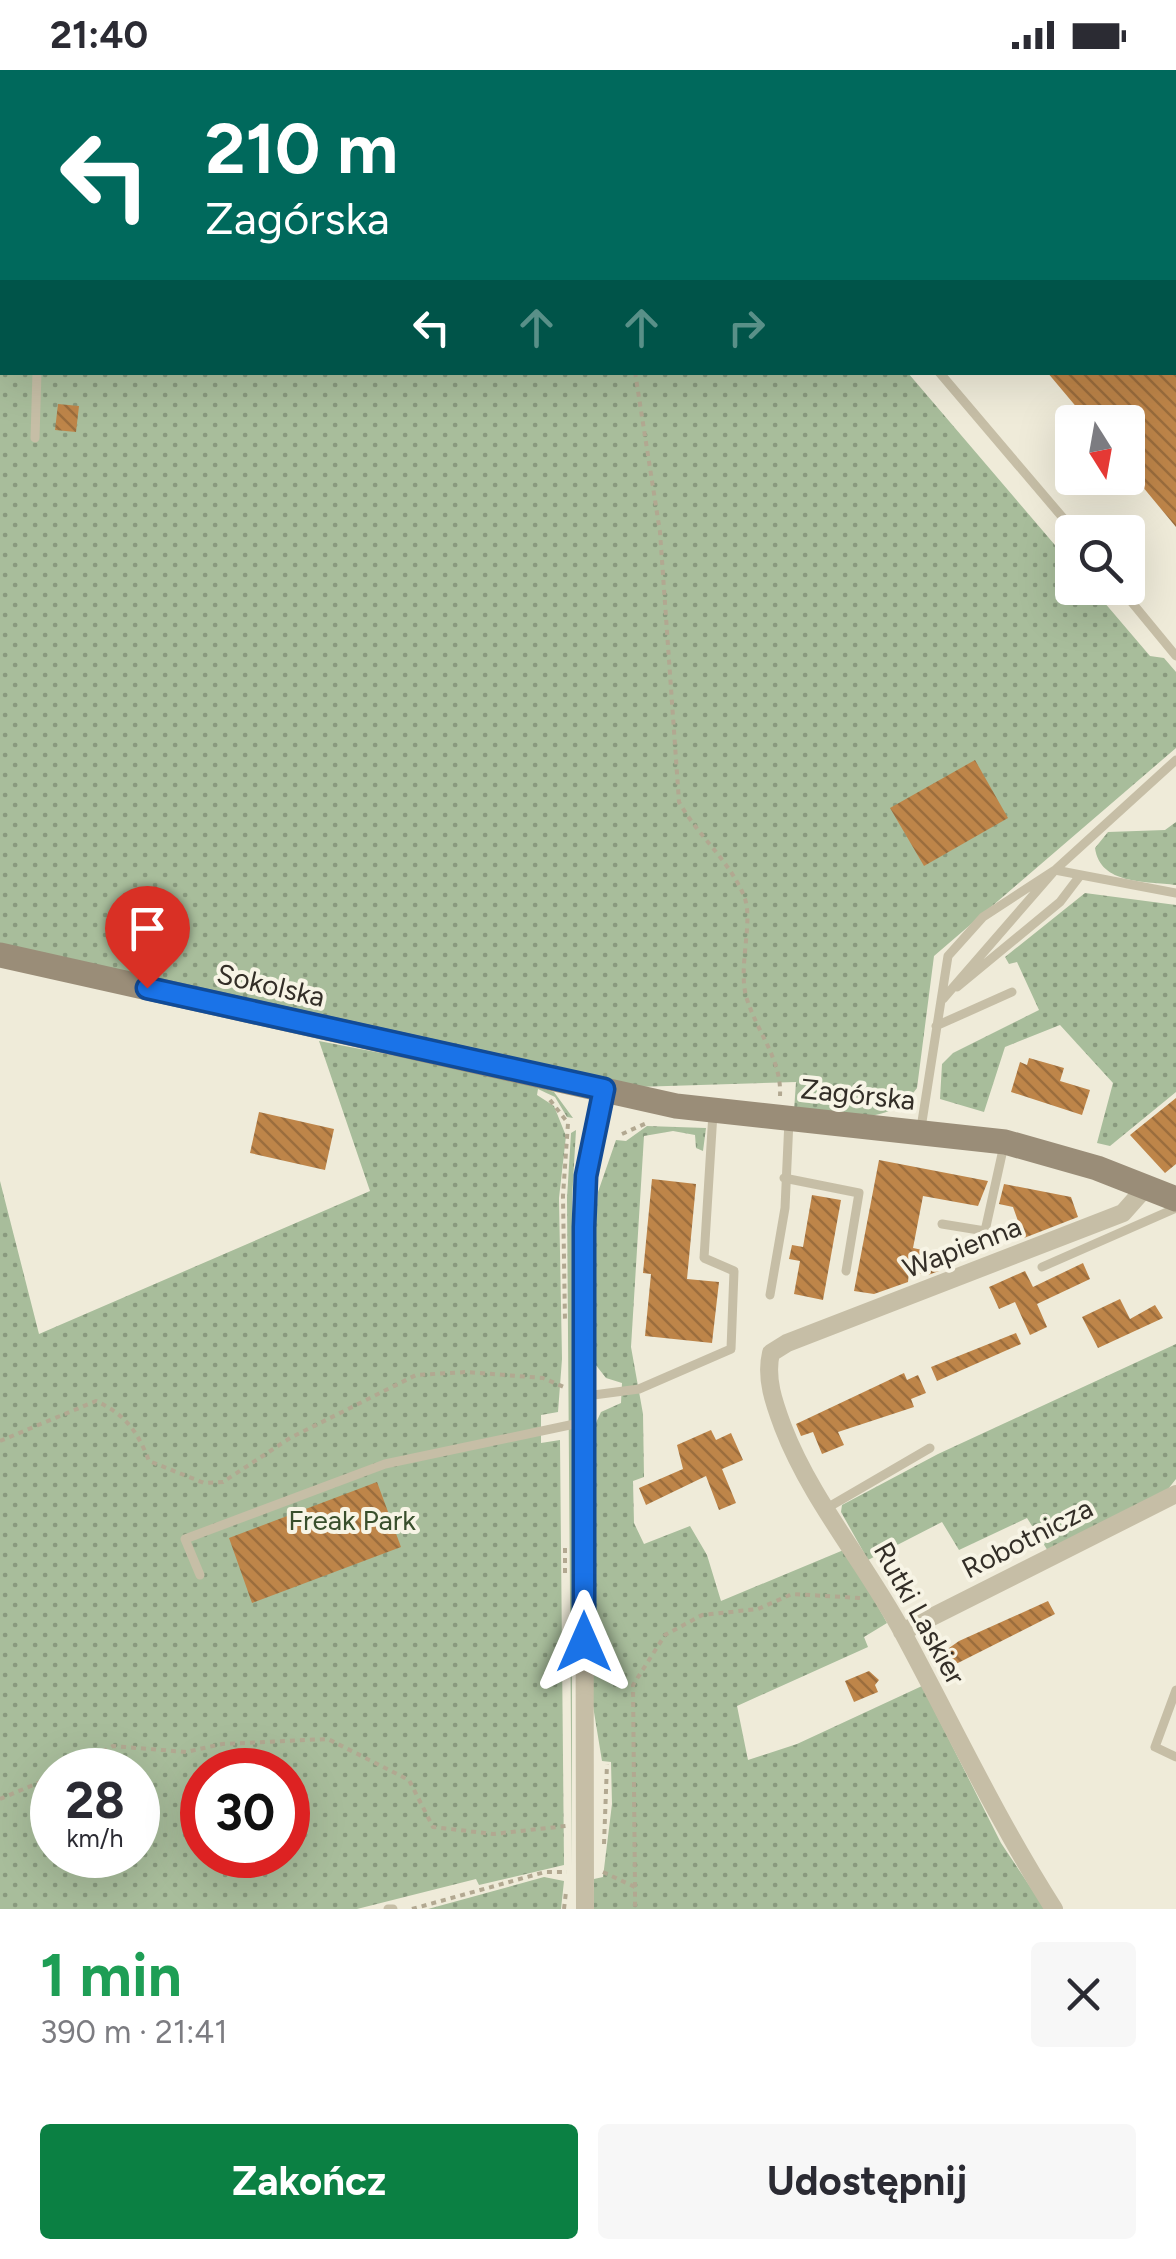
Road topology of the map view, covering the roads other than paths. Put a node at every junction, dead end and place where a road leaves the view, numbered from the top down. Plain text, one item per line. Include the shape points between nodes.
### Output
1 (37, 375) edge
2 (942, 375) edge
3 (35, 438) dead end
4 (1061, 515) edge
5 (1134, 605) edge
6 (1176, 656) edge
7 (1176, 760) edge
8 (1054, 870) junction
9 (1079, 877) junction
10 (1176, 893) edge
11 (0, 954) edge
12 (1012, 992) dead end
13 (943, 998) junction
14 (936, 1026) junction
15 (528, 1074) joint
16 (604, 1089) junction
17 (714, 1111) junction
18 (784, 1116) junction
19 (920, 1132) junction
20 (1005, 1142) junction
21 (784, 1178) junction
22 (1147, 1186) junction
23 (1176, 1199) edge
24 (1176, 1208) edge
25 (942, 1224) dead end
26 (1042, 1267) dead end
27 (846, 1270) dead end
28 (770, 1294) dead end
29 (786, 1343) joint
30 (584, 1397) junction
31 (584, 1422) junction
32 (930, 1448) dead end
33 (1176, 1494) edge
34 (827, 1508) junction
35 (200, 1575) dead end
36 (902, 1632) junction
37 (1176, 1690) edge
38 (1176, 1757) edge
39 (585, 1909) edge
40 (1054, 1909) edge

1 - 3 lane
2 - 4 lane
5 - 6 lane
7 - 8 lane
8 - 9 lane
8 - 13 lane
8 - 13 lane via 983,916 948,956
9 - 10 lane
9 - 13 lane via 1060,902
11 - 15 street, Sokolska
12 - 14 lane
13 - 14 lane
14 - 19 lane
15 - 16 street, Zagórska
16 - 17 street, Zagórska
16 - 30 street via 586,1176
17 - 18 street, Zagórska
17 - 30 lane via 704,1258 734,1270 732,1349 639,1389
18 - 19 street, Zagórska
18 - 21 lane
19 - 20 street, Zagórska
20 - 22 street, Zagórska
20 - 25 lane via 984,1230
21 - 27 lane via 859,1193
21 - 28 lane via 786,1208
22 - 23 street, Zagórska
22 - 29 street, Wapienna via 1123,1212
24 - 26 lane
29 - 34 street, Rutki Laskier via 771,1354 767,1372 784,1429
30 - 31 street
31 - 35 lane via 385,1464 185,1539
31 - 39 street
32 - 34 lane
33 - 36 street, Robotnicza
34 - 36 street, Rutki Laskier
36 - 40 street, Rutki Laskier via 1006,1836
37 - 38 lane via 1155,1747

